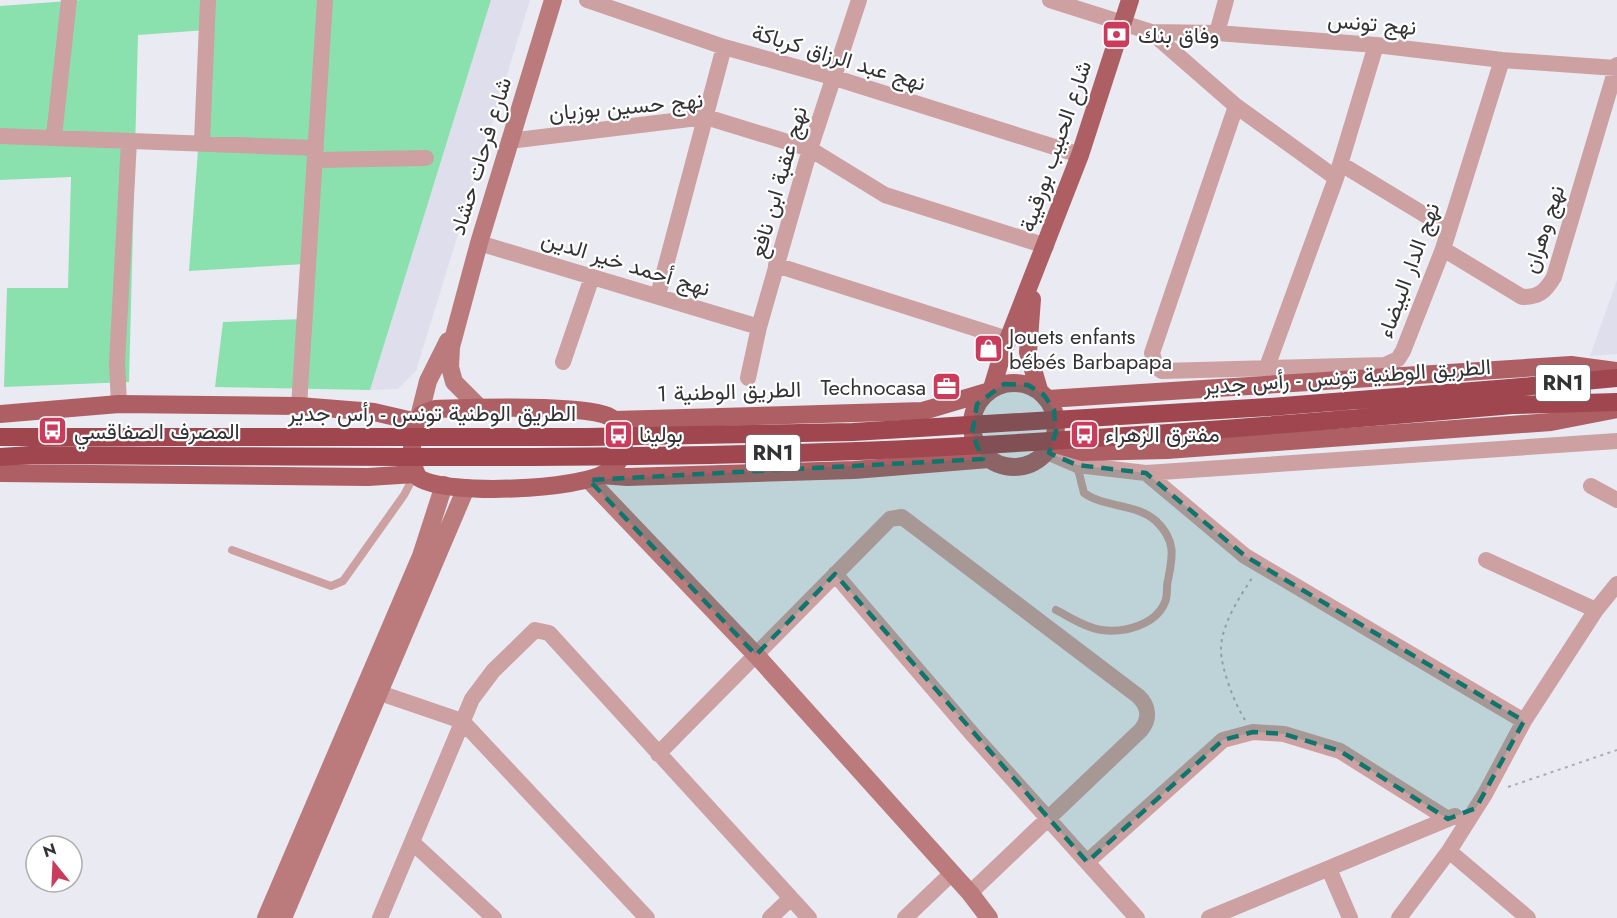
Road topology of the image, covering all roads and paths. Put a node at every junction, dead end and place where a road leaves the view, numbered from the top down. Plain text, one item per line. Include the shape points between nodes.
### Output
1 (69, 0) edge
2 (208, 0) edge
3 (325, 0) edge
4 (553, 0) edge
5 (587, 0) edge
6 (859, 0) edge
7 (1050, 0) edge
8 (1131, 0) edge
9 (1226, 0) edge
10 (1124, 21) junction
11 (1151, 32) junction
12 (1217, 33) junction
13 (1376, 45) junction
14 (724, 47) junction
15 (1502, 60) junction
16 (1617, 67) edge
17 (832, 77) junction
18 (1236, 106) junction
19 (705, 117) junction
20 (0, 136) edge
21 (54, 136) junction
22 (129, 141) junction
23 (509, 141) junction
24 (202, 142) junction
25 (810, 148) junction
26 (316, 154) junction
27 (1080, 156) junction
28 (426, 158) dead end
29 (1339, 171) junction
30 (1448, 229) junction
31 (479, 243) junction
32 (1046, 246) junction
33 (1443, 249) junction
34 (776, 265) junction
35 (1036, 274) junction
36 (592, 277) junction
37 (658, 295) junction
38 (455, 326) junction
39 (759, 327) junction
40 (1008, 339) junction
41 (563, 362) dead end
42 (1267, 367) junction
43 (1617, 371) edge
44 (747, 378) dead end
45 (1617, 378) edge
46 (990, 390) junction
47 (1044, 395) junction
48 (1512, 396) junction
49 (1617, 402) edge
50 (119, 404) junction
51 (299, 406) junction
52 (481, 409) junction
53 (1617, 409) edge
54 (0, 414) edge
55 (418, 419) junction
56 (614, 420) junction
57 (0, 436) edge
58 (1617, 441) edge
59 (31, 446) junction
60 (1050, 447) junction
61 (0, 457) edge
62 (989, 459) junction
63 (1077, 465) junction
64 (0, 473) edge
65 (1146, 473) junction
66 (416, 474) junction
67 (595, 478) junction
68 (444, 485) junction
69 (1591, 486) dead end
70 (466, 488) junction
71 (1617, 500) edge
72 (232, 550) dead end
73 (1486, 560) dead end
74 (1261, 565) junction
75 (835, 574) junction
76 (1617, 584) edge
77 (1056, 610) dead end
78 (1596, 610) junction
79 (756, 655) junction
80 (380, 693) junction
81 (1524, 721) junction
82 (462, 722) junction
83 (1253, 732) junction
84 (1617, 750) edge
85 (657, 754) junction
86 (1480, 801) junction
87 (1047, 817) junction
88 (1448, 819) junction
89 (412, 842) junction
90 (1449, 851) junction
91 (1087, 862) junction
92 (1329, 869) junction
93 (952, 873) junction
94 (970, 893) junction
95 (791, 898) junction
96 (266, 918) edge
97 (283, 918) edge
98 (380, 918) edge
99 (494, 918) edge
100 (647, 918) edge
101 (770, 918) edge
102 (809, 918) edge
103 (904, 918) edge
104 (989, 918) edge
105 (1137, 918) edge
106 (1209, 918) edge
107 (1350, 918) edge
108 (1399, 918) edge
109 (1528, 918) edge

1 - 21 street
2 - 24 street
3 - 26 street
4 - 23 street, شارع فرحات حشاد
5 - 14 street, نهج عبد الرزاق كرباكة
6 - 17 street, نهج عقبة ابن نافع
7 - 10 street, نهج تونس
8 - 10 main road, شارع الحبيب بورقيبة
9 - 12 street
10 - 11 street, نهج تونس
10 - 27 main road, شارع الحبيب بورقيبة
11 - 12 street, نهج تونس
11 - 18 street
12 - 13 street, نهج تونس
13 - 15 street, نهج تونس
13 - 29 street
14 - 17 street, نهج عبد الرزاق كرباكة
14 - 19 street
15 - 16 street, نهج تونس
15 - 30 street, نهج الدار البيضاء
16 - 33 street, نهج وهران via 1554,278 1546,290 1522,297
17 - 25 street, نهج عقبة ابن نافع
17 - 27 street, نهج عبد الرزاق كرباكة
18 - 29 street
18 - 42 street, نهج الدار البيضاء via 1152,353 1153,362 1162,371
19 - 23 street, نهج حسين بوزيان
19 - 25 street, نهج حسين بوزيان
19 - 37 street
20 - 21 street
21 - 22 street
22 - 24 street
22 - 50 street via 117,363
23 - 31 street, شارع فرحات حشاد
24 - 26 street
25 - 32 street, نهج حسين بوزيان via 885,195
25 - 34 street, نهج عقبة ابن نافع
26 - 28 street
26 - 51 street
27 - 32 main road, شارع الحبيب بورقيبة
29 - 30 street
29 - 42 street
30 - 33 street, نهج الدار البيضاء
31 - 36 street, نهج أحمد خير الدين
31 - 38 street, شارع فرحات حشاد
32 - 35 main road, شارع الحبيب بورقيبة
33 - 42 street, نهج الدار البيضاء via 1398,359 1377,366
34 - 39 street, نهج عقبة ابن نافع
34 - 40 street
35 - 40 main road
35 - 47 main road via 1027,339 1029,358
36 - 37 street, نهج أحمد خير الدين
36 - 41 street
37 - 39 street, نهج أحمد خير الدين
38 - 52 street via 450,357 452,374 460,390
38 - 55 street via 429,381
39 - 44 street, نهج عقبة ابن نافع
40 - 46 main road
43 - 47 main road, الطريق الوطنية 1 via 1571,365
45 - 48 highway, الطريق الوطنية تونس - رأس جدير / RN1
46 - 47 main road, الطريق الوطنية 1 / RN1 via 1016,382
46 - 56 main road, الطريق الوطنية 1 / RN1 via 923,411
46 - 62 main road via 977,404 972,426 978,448
47 - 60 main road via 1056,421
48 - 49 highway, الطريق الوطنية تونس - رأس جدير / RN1
48 - 59 highway, الطريق الوطنية تونس - رأس جدير / RN1, bridge via 1174,434 854,451 350,456
50 - 51 main road
50 - 54 main road
51 - 55 main road
52 - 55 main road, الطريق الوطنية 1 via 435,409
52 - 56 main road, الطريق الوطنية 1 via 585,412
53 - 60 main road via 1551,422 1167,450 1082,452
55 - 66 main road via 412,458
56 - 67 main road via 622,432 623,450 616,465
57 - 59 highway, الطريق الوطنية تونس - رأس جدير / RN1
58 - 65 street
59 - 61 highway, الطريق الوطنية تونس - رأس جدير
60 - 62 main road, RN1 via 1030,464 1019,467
60 - 63 street
62 - 67 main road, RN1 via 854,470
63 - 65 street
63 - 77 lane via 1084,493 1155,520 1169,538 1173,558 1165,603 1149,621 1128,630 1101,630
64 - 66 main road via 302,477
65 - 74 street
66 - 68 main road via 423,480
66 - 72 lane via 343,581 331,586
67 - 70 main road via 527,487
67 - 79 street
68 - 70 main road
68 - 96 street via 421,556
69 - 71 street
70 - 80 street
73 - 78 street
74 - 81 street
74 - 83 path via 1229,618 1221,650 1239,711
75 - 79 street
75 - 87 street
75 - 87 street via 890,519 902,517 1144,701 1147,720 1141,730
76 - 78 street
78 - 81 street
79 - 85 street
79 - 93 street
80 - 82 street
80 - 97 street
81 - 86 street
82 - 85 street via 472,699 493,671 539,629 549,633
82 - 89 street
82 - 100 street
83 - 88 street via 1284,734 1340,751
83 - 91 street via 1223,740
84 - 86 path
85 - 95 street
86 - 88 street
86 - 90 street
87 - 91 street
87 - 94 street
88 - 92 street
89 - 98 street
89 - 99 street
90 - 108 street
90 - 109 street
91 - 105 street
92 - 106 street
92 - 107 street
93 - 94 street
93 - 103 street
94 - 104 street
95 - 101 street
95 - 102 street

